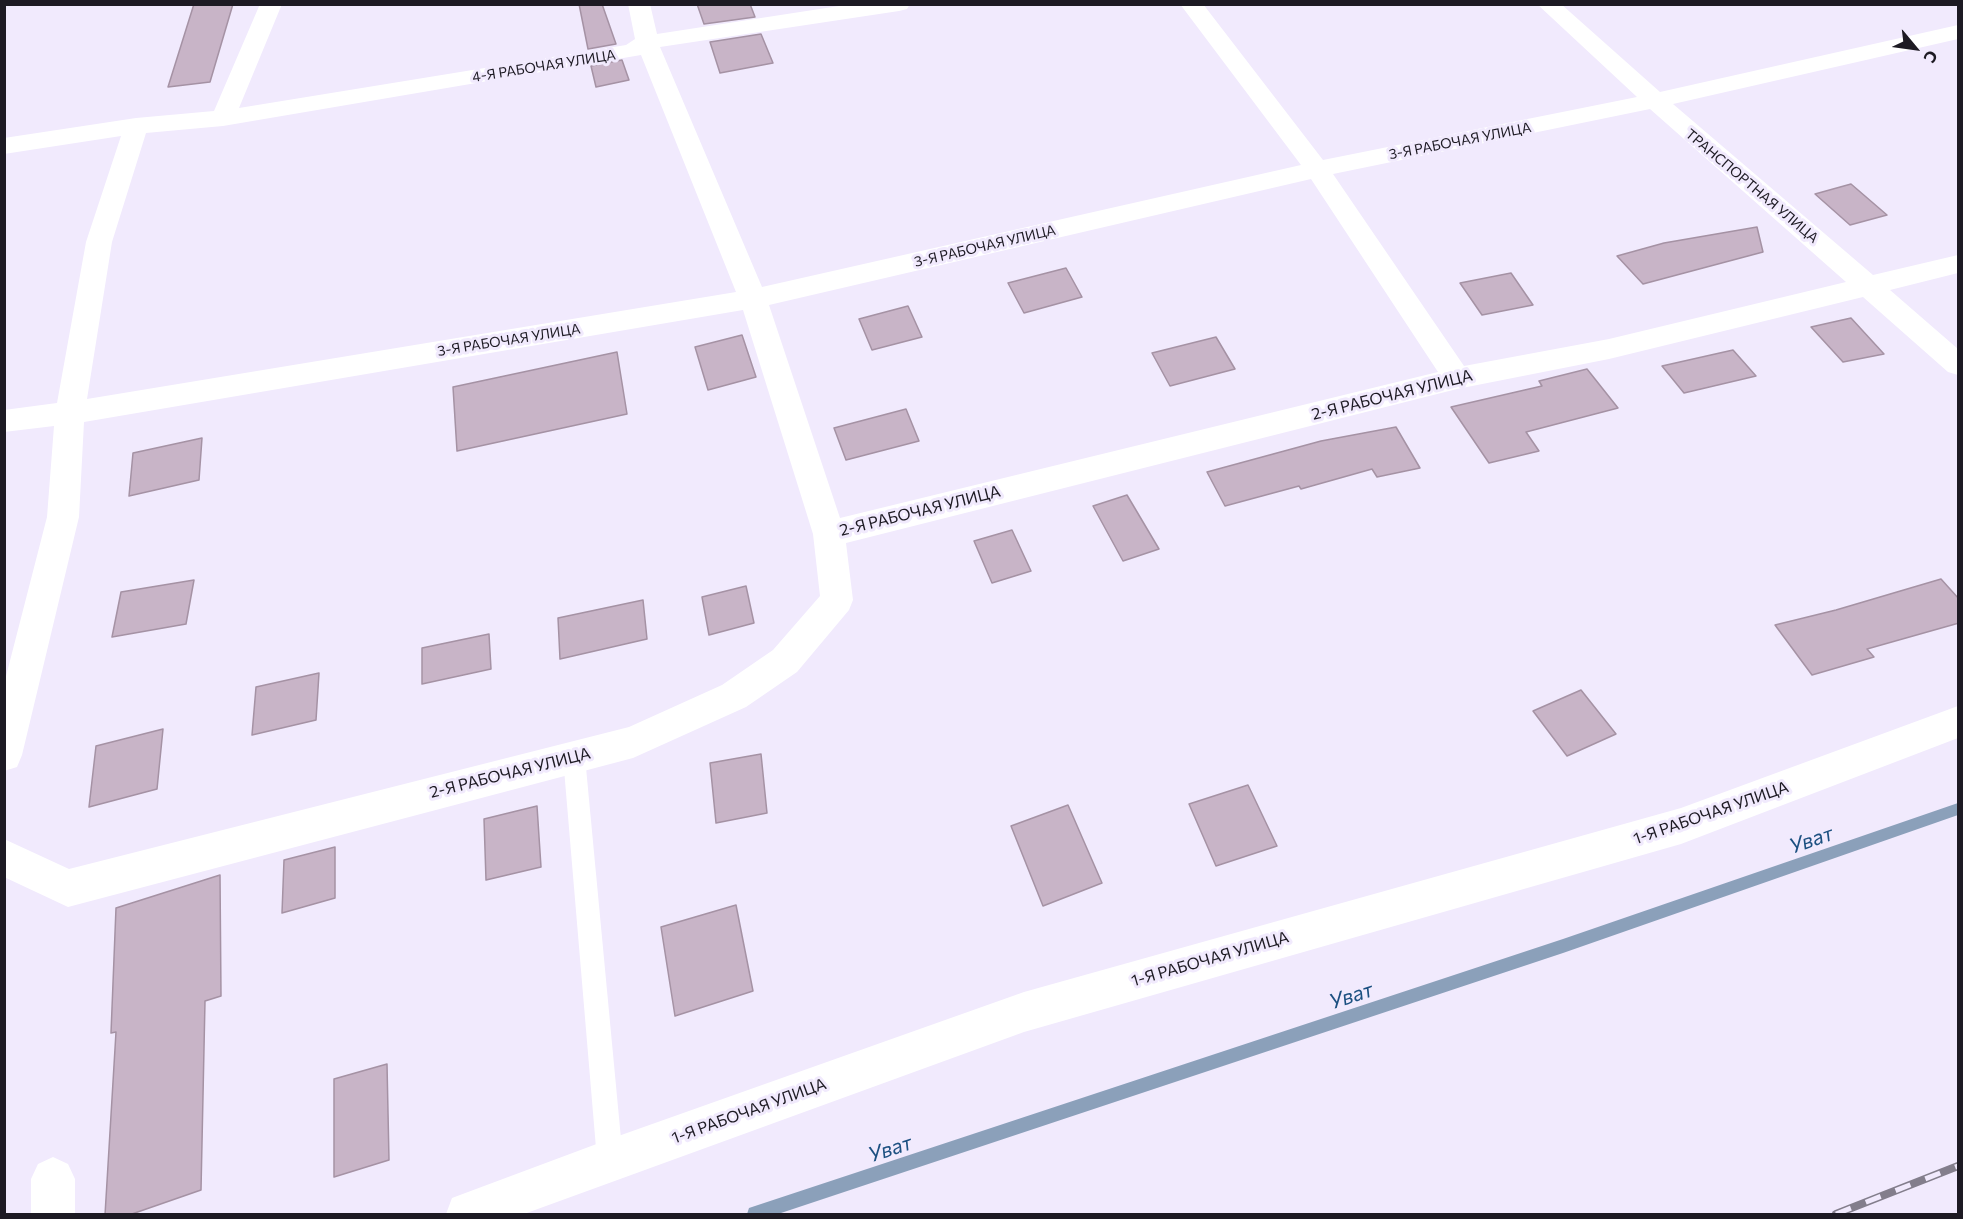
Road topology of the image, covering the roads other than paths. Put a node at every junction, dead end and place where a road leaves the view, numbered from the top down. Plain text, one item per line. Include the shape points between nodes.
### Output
1 (271, 4) edge
2 (639, 4) edge
3 (898, 4) edge
4 (1191, 4) edge
5 (1548, 4) edge
6 (1959, 32) edge
7 (647, 42) junction
8 (1653, 101) junction
9 (223, 118) junction
10 (136, 126) junction
11 (4, 146) edge
12 (1317, 169) junction
13 (1959, 264) edge
14 (1870, 286) junction
15 (753, 299) junction
16 (1959, 364) edge
17 (1457, 378) junction
18 (70, 413) junction
19 (4, 421) edge
20 (829, 534) junction
21 (1959, 722) edge
22 (7, 750) edge
23 (574, 757) junction
24 (4, 857) edge
25 (610, 1160) junction
26 (468, 1215) edge

1 - 9 street
2 - 7 street
3 - 7 street, 4-Я РАБОЧАЯ УЛИЦА
4 - 12 street
5 - 8 street, ТРАНСПОРТНАЯ УЛИЦА
6 - 8 street, 3-Я РАБОЧАЯ УЛИЦА
7 - 9 street, 4-Я РАБОЧАЯ УЛИЦА via 632,51
7 - 15 street
8 - 12 street, 3-Я РАБОЧАЯ УЛИЦА
8 - 14 street, ТРАНСПОРТНАЯ УЛИЦА
9 - 10 street, 4-Я РАБОЧАЯ УЛИЦА
10 - 11 street, 4-Я РАБОЧАЯ УЛИЦА
10 - 18 street via 99,242
12 - 15 street, 3-Я РАБОЧАЯ УЛИЦА
12 - 17 street
13 - 14 street, 2-Я РАБОЧАЯ УЛИЦА
14 - 16 street, ТРАНСПОРТНАЯ УЛИЦА
14 - 17 street, 2-Я РАБОЧАЯ УЛИЦА via 1609,349
15 - 18 street, 3-Я РАБОЧАЯ УЛИЦА
15 - 20 street
17 - 20 street, 2-Я РАБОЧАЯ УЛИЦА
18 - 19 street, 3-Я РАБОЧАЯ УЛИЦА
18 - 22 street via 63,517
20 - 23 street, 2-Я РАБОЧАЯ УЛИЦА via 837,600 785,661 734,696 643,737
21 - 25 street, 1-Я РАБОЧАЯ УЛИЦА via 1681,826 1024,1012
23 - 24 street, 2-Я РАБОЧАЯ УЛИЦА via 68,888
23 - 25 lane
25 - 26 street, 1-Я РАБОЧАЯ УЛИЦА

